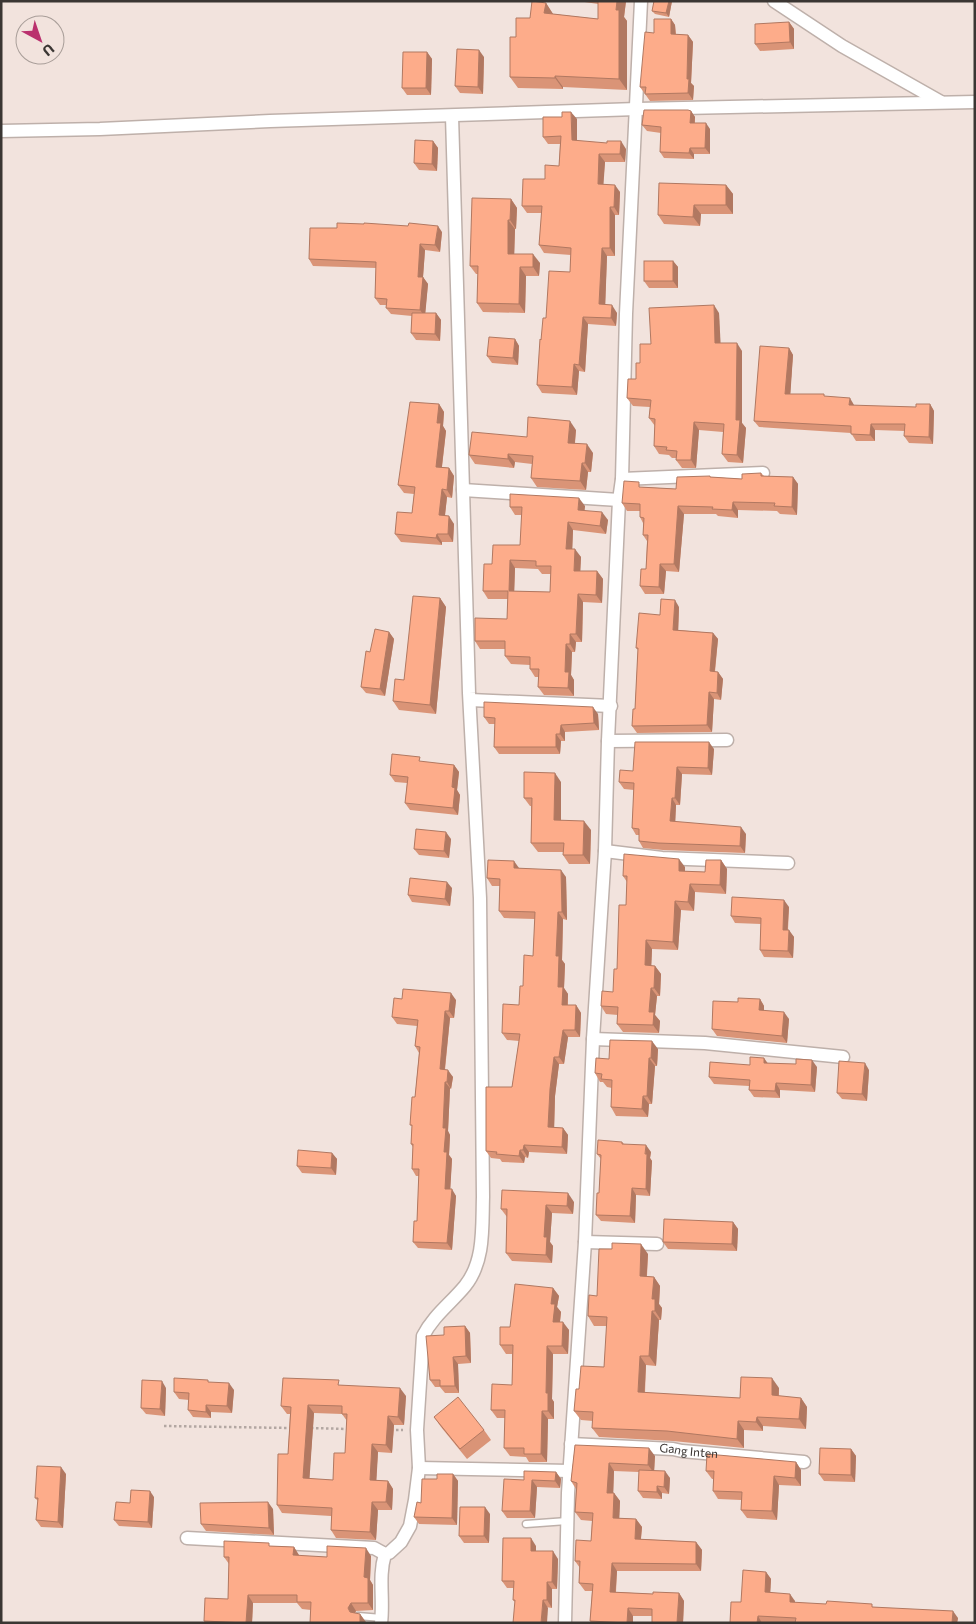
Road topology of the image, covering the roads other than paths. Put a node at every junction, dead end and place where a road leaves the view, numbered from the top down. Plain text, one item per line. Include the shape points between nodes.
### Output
1 (641, 1) edge
2 (774, 1) edge
3 (975, 102) edge
4 (942, 103) junction
5 (637, 109) junction
6 (452, 116) junction
7 (1, 131) edge
8 (763, 473) edge
9 (622, 479) junction
10 (464, 490) junction
11 (619, 500) junction
12 (470, 700) junction
13 (611, 706) junction
14 (727, 740) dead end
15 (608, 741) junction
16 (605, 851) junction
17 (788, 863) dead end
18 (593, 1039) junction
19 (843, 1057) dead end
20 (585, 1242) junction
21 (656, 1244) dead end
22 (572, 1444) junction
23 (804, 1462) dead end
24 (419, 1468) junction
25 (570, 1471) junction
26 (567, 1521) junction
27 (526, 1524) dead end
28 (187, 1538) dead end
29 (385, 1554) junction
30 (358, 1616) edge
31 (382, 1620) edge
32 (565, 1623) edge

1 - 5 street
2 - 4 street via 842,46
3 - 4 street
4 - 5 street
5 - 6 street
5 - 9 street via 626,314
6 - 7 street
6 - 10 street
8 - 9 street
9 - 11 street
10 - 11 street
10 - 12 street
11 - 13 street
12 - 13 street
12 - 24 street via 480,898 481,1247 475,1270 466,1285 429,1324 423,1336 417,1430
13 - 15 street
14 - 15 street
15 - 16 street
16 - 17 street via 662,858
16 - 18 street
18 - 19 street via 704,1043
18 - 20 street
20 - 21 street
20 - 22 street
22 - 23 street, Gang Inten via 673,1449
22 - 25 street
24 - 25 street
24 - 29 street via 410,1526 401,1542
25 - 26 street
26 - 27 lane
26 - 32 street
28 - 29 street via 374,1548
29 - 31 street via 381,1585
30 - 31 lane

